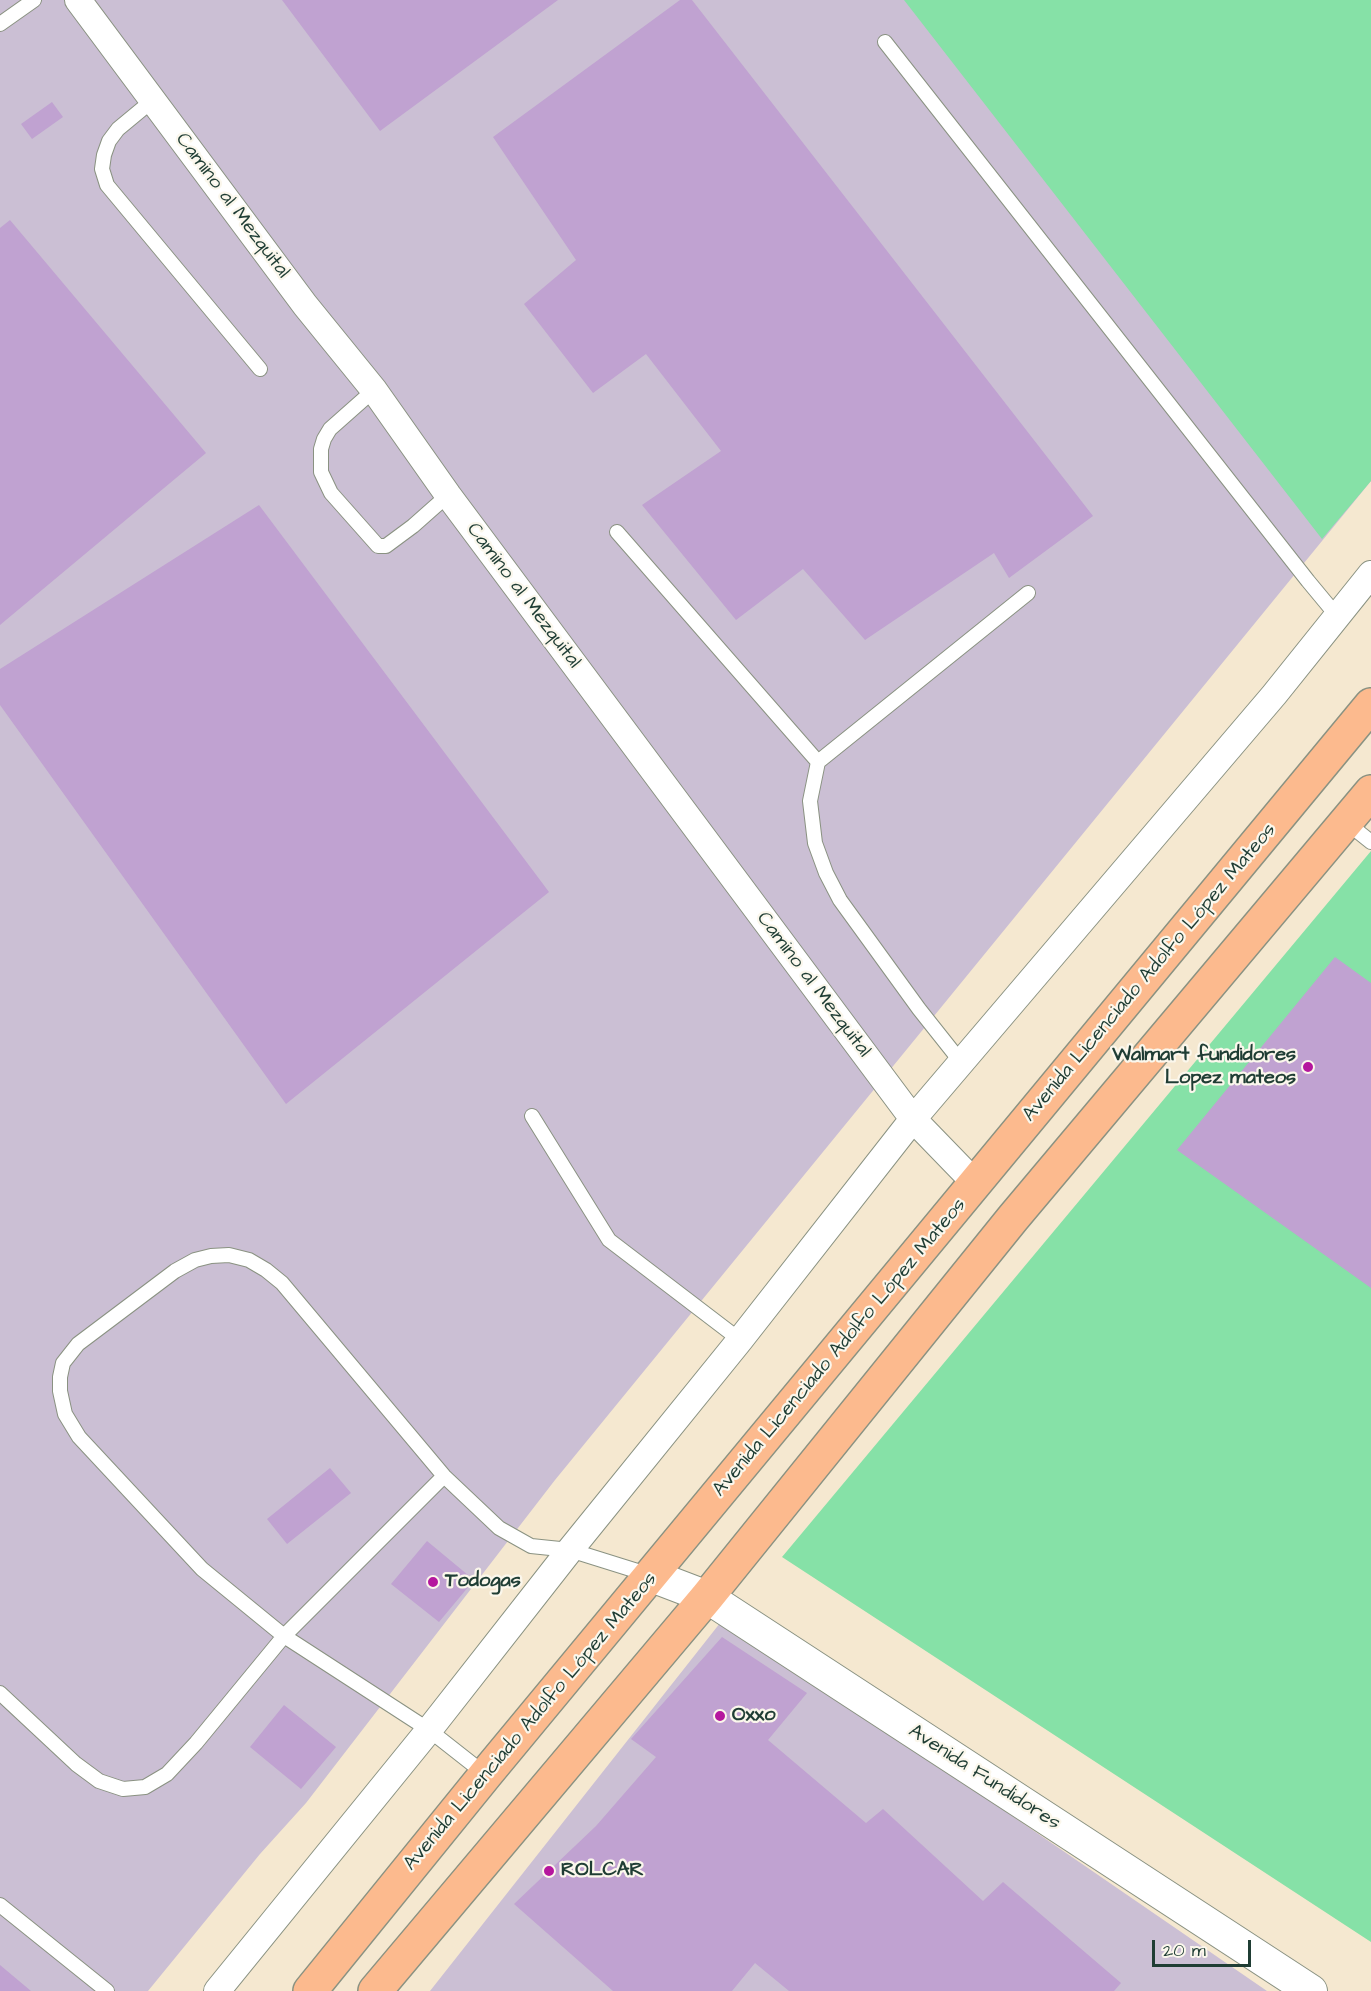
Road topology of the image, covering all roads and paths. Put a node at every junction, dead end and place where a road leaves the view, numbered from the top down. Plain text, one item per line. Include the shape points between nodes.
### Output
1 (34, 0) edge
2 (78, 0) edge
3 (0, 24) edge
4 (885, 42) dead end
5 (153, 100) junction
6 (260, 369) dead end
7 (374, 390) junction
8 (448, 495) junction
9 (617, 532) dead end
10 (1371, 574) edge
11 (1028, 592) dead end
12 (1337, 616) junction
13 (1371, 705) edge
14 (818, 762) junction
15 (1371, 792) edge
16 (1358, 832) edge
17 (961, 1062) junction
18 (532, 1116) dead end
19 (913, 1119) junction
20 (976, 1184) junction
21 (740, 1340) junction
22 (444, 1476) junction
23 (570, 1550) junction
24 (652, 1576) junction
25 (708, 1597) junction
26 (284, 1635) junction
27 (0, 1693) edge
28 (429, 1730) junction
29 (486, 1774) junction
30 (0, 1905) edge
31 (107, 1991) edge
32 (217, 1991) edge
33 (310, 1991) edge
34 (375, 1991) edge
35 (1311, 1991) edge

1 - 3 lane
2 - 5 street, Camino al Mezquital
4 - 12 lane
5 - 6 lane via 109,141 102,169 107,185
5 - 7 street, Camino al Mezquital via 305,305
7 - 8 street, Camino al Mezquital
7 - 8 lane via 324,439 321,472 332,493 378,546 386,546
8 - 19 street, Camino al Mezquital
9 - 14 lane
10 - 12 street
11 - 14 lane
12 - 17 street
13 - 20 main road, Avenida Licenciado Adolfo López Mateos
14 - 17 lane via 810,801 811,820 826,873 840,900
15 - 16 main road
16 - 25 main road via 1013,1218
17 - 19 street
18 - 21 lane via 609,1240
19 - 20 street, Camino al Mezquital
19 - 21 street
20 - 24 main road, Avenida Licenciado Adolfo López Mateos
21 - 23 street
22 - 23 lane via 516,1539 531,1546
22 - 26 lane
22 - 26 lane via 282,1283 249,1260 229,1255 195,1260 78,1344 63,1363 60,1391 65,1414 79,1437 202,1569
23 - 24 lane
23 - 28 street
24 - 25 street, Avenida Fundidores
24 - 29 main road, Avenida Licenciado Adolfo López Mateos
25 - 34 main road
25 - 35 street, Avenida Fundidores
26 - 27 lane via 196,1743 167,1774 145,1787 123,1789 99,1781
26 - 28 lane
28 - 29 lane
28 - 32 street
29 - 33 main road, Avenida Licenciado Adolfo López Mateos
30 - 31 lane

